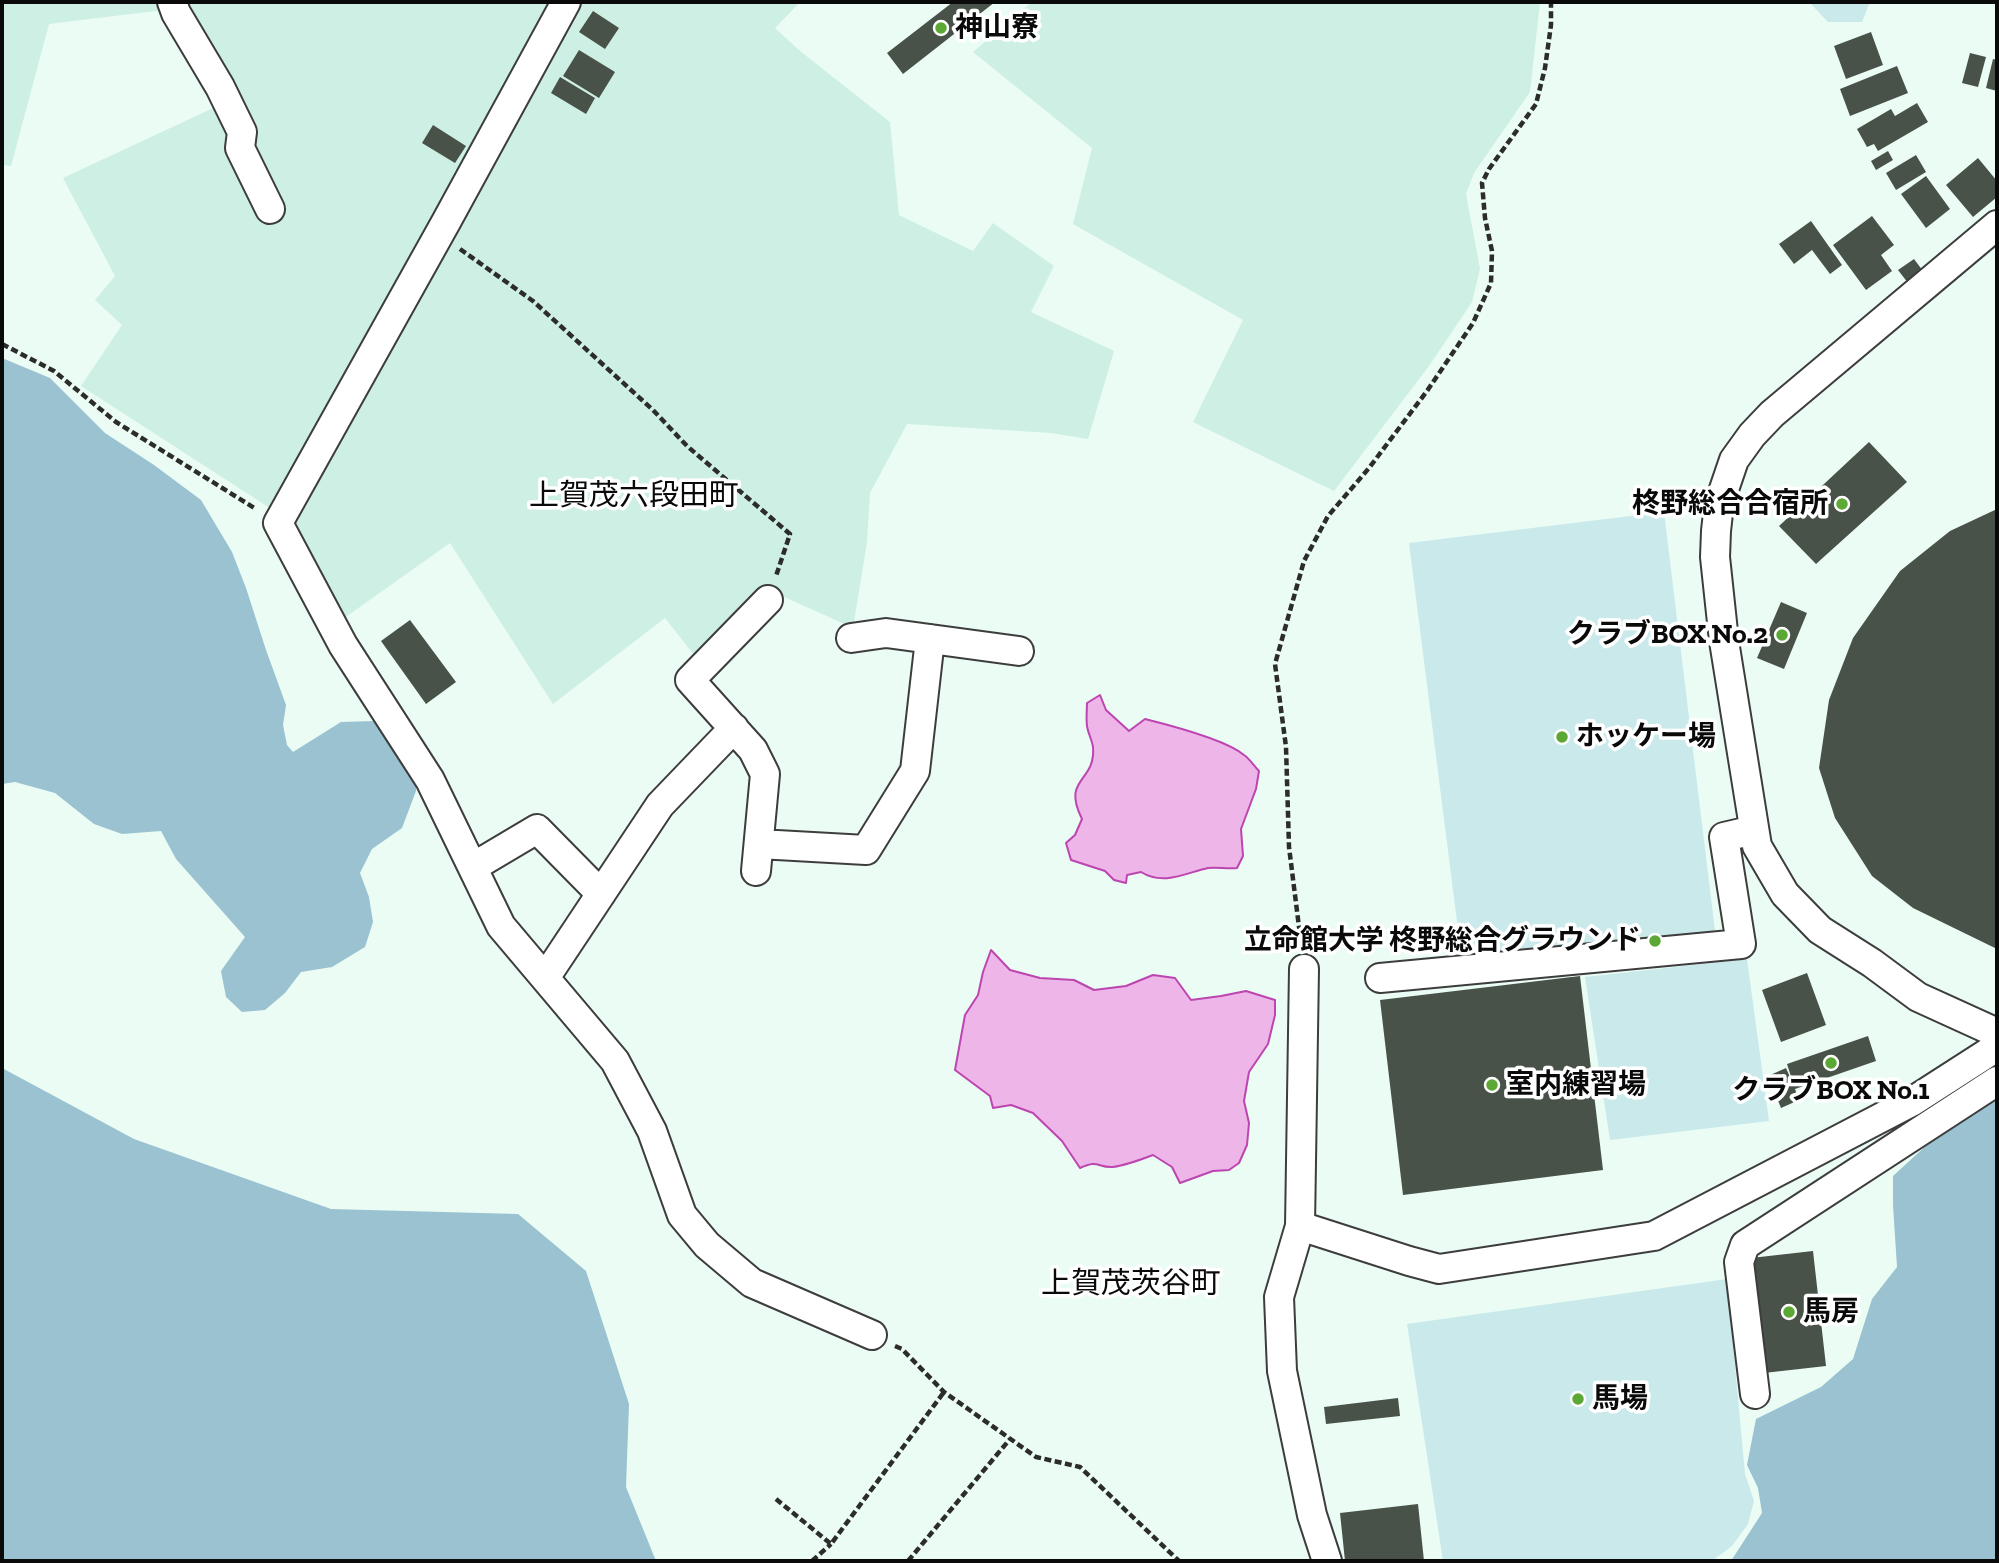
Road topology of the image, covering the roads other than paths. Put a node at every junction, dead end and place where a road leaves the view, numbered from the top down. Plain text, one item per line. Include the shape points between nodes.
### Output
1 (172, 2) edge
2 (566, 2) edge
3 (270, 209) dead end
4 (1997, 225) edge
5 (768, 600) road end
6 (850, 638) dead end
7 (930, 639) junction
8 (1019, 651) dead end
9 (733, 728) junction
10 (1754, 830) junction
11 (472, 867) junction
12 (601, 894) junction
13 (1304, 969) road end
14 (545, 978) junction
15 (1380, 978) dead end
16 (1997, 1033) edge
17 (1997, 1047) edge
18 (1997, 1081) edge
19 (1300, 1226) junction
20 (872, 1335) road end
21 (1755, 1394) dead end
22 (1327, 1561) edge

1 - 3 street via 242,132 240,148
2 - 11 street via 278,523 343,645 430,780
4 - 10 street via 1772,414 1734,460 1718,504 1715,557
5 - 9 street via 690,680
6 - 7 street via 886,633
7 - 8 street
7 - 9 street via 915,771 866,850 758,858 765,774 753,750
9 - 12 street via 660,806
10 - 15 street via 1724,837 1741,944
10 - 16 street via 1756,846 1785,894 1820,930 1918,997
11 - 12 street via 537,829
11 - 14 street via 501,926
12 - 14 street
13 - 19 street
14 - 20 street via 615,1061 652,1131 682,1215 708,1245 752,1283
17 - 19 street via 1913,1101 1654,1236 1439,1269
18 - 21 street via 1745,1245 1740,1262
19 - 22 street via 1279,1297 1282,1371 1312,1516

